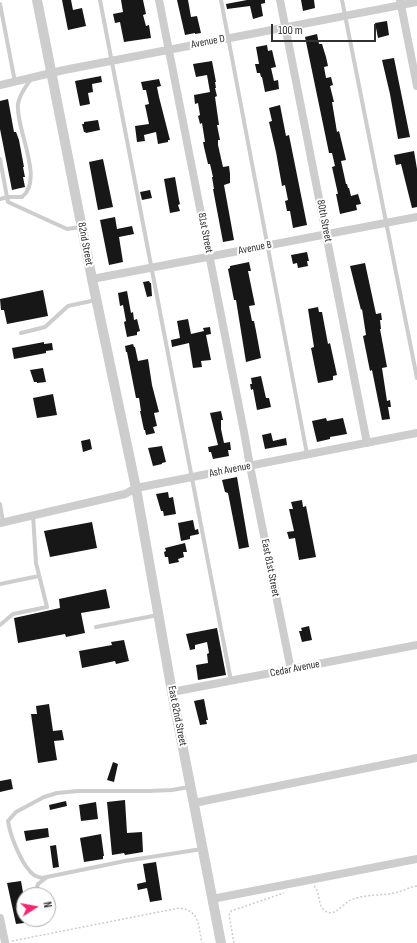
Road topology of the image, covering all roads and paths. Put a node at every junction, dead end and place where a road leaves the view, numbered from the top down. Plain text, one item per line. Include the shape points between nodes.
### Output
1 (37, 0) edge
2 (100, 0) edge
3 (159, 0) edge
4 (221, 0) edge
5 (280, 0) edge
6 (342, 0) edge
7 (417, 2) edge
8 (401, 3) edge
9 (0, 4) edge
10 (345, 16) junction
11 (286, 27) junction
12 (228, 38) junction
13 (169, 50) junction
14 (112, 61) junction
15 (52, 73) junction
16 (32, 78) junction
17 (15, 82) junction
18 (0, 85) edge
19 (417, 86) edge
20 (0, 159) edge
21 (7, 197) junction
22 (0, 199) edge
23 (417, 217) edge
24 (386, 223) junction
25 (82, 227) junction
26 (326, 235) junction
27 (268, 246) junction
28 (210, 257) junction
29 (152, 268) junction
30 (92, 280) junction
31 (96, 300) junction
32 (21, 334) dead end
33 (417, 378) edge
34 (417, 433) edge
35 (367, 443) junction
36 (307, 455) junction
37 (250, 466) junction
38 (192, 477) junction
39 (136, 488) junction
40 (0, 504) edge
41 (33, 515) junction
42 (2, 522) edge
43 (39, 576) junction
44 (0, 584) edge
45 (159, 615) junction
46 (0, 625) edge
47 (96, 627) dead end
48 (417, 645) edge
49 (291, 670) junction
50 (231, 682) junction
51 (172, 692) junction
52 (417, 758) edge
53 (191, 787) junction
54 (194, 803) junction
55 (203, 849) junction
56 (417, 859) edge
57 (47, 878) junction
58 (312, 885) dead end
59 (417, 886) edge
60 (37, 887) edge
61 (286, 892) dead end
62 (212, 899) junction
63 (0, 918) edge
64 (5, 942) edge
65 (202, 943) edge
66 (221, 943) edge
67 (234, 943) edge

1 - 15 street, 82nd Street
2 - 14 lane
3 - 13 street, 81st Street
4 - 12 lane
5 - 11 street, 80th Street
6 - 10 lane
7 - 8 street, Avenue D
8 - 10 street, Avenue D
8 - 19 street
9 - 17 lane
10 - 11 street, Avenue D
10 - 24 lane
11 - 12 street, Avenue D
11 - 26 street, 80th Street
12 - 13 street, Avenue D
12 - 27 lane
13 - 14 street, Avenue D
13 - 28 street, 81st Street
14 - 15 street, Avenue D
14 - 29 lane
15 - 16 street, Avenue D
15 - 25 street, 82nd Street
16 - 17 street, Avenue D
16 - 21 lane via 20,96 18,104 31,180 29,190 22,197
17 - 18 street, Avenue D
20 - 21 lane
21 - 22 lane
21 - 25 lane via 8,202 68,230
23 - 24 street, Avenue B
24 - 26 street, Avenue B
24 - 33 lane
25 - 30 street, 82nd Street
26 - 27 street, Avenue B
26 - 35 street, 80th Street
27 - 28 street, Avenue B
27 - 36 lane
28 - 29 street, Avenue B
28 - 37 street, 81st Street
29 - 30 street, Avenue B
29 - 38 lane
30 - 31 street, 82nd Street
31 - 32 lane via 68,306 45,327
31 - 39 street, 82nd Street
34 - 35 street, Ash Avenue
35 - 36 street, Ash Avenue
36 - 37 street, Ash Avenue
37 - 38 street, Ash Avenue
37 - 49 street, East 81st Street
38 - 39 street, Ash Avenue
38 - 50 lane
39 - 41 street, Ash Avenue via 125,494
39 - 45 street, East 82nd Street
40 - 42 lane
41 - 42 street, Ash Avenue
41 - 43 lane
43 - 44 lane
43 - 46 lane via 47,607 13,614
45 - 47 lane
45 - 51 street, East 82nd Street
48 - 49 street, Cedar Avenue
49 - 50 street, Cedar Avenue
50 - 51 street, Cedar Avenue
51 - 53 street, East 82nd Street
52 - 54 street
53 - 54 street, East 82nd Street
53 - 57 lane via 172,790 78,791 57,794 44,797 16,812 8,821 9,832 30,872 37,877
54 - 55 street, East 82nd Street
55 - 57 lane via 125,861
55 - 62 street, East 82nd Street
56 - 62 street
57 - 60 lane
58 - 59 path via 316,887 326,912 333,912 359,897 394,893
61 - 67 path via 231,911 229,915
62 - 66 street, East 82nd Street
63 - 64 street
64 - 65 path via 179,908 189,910 195,915

